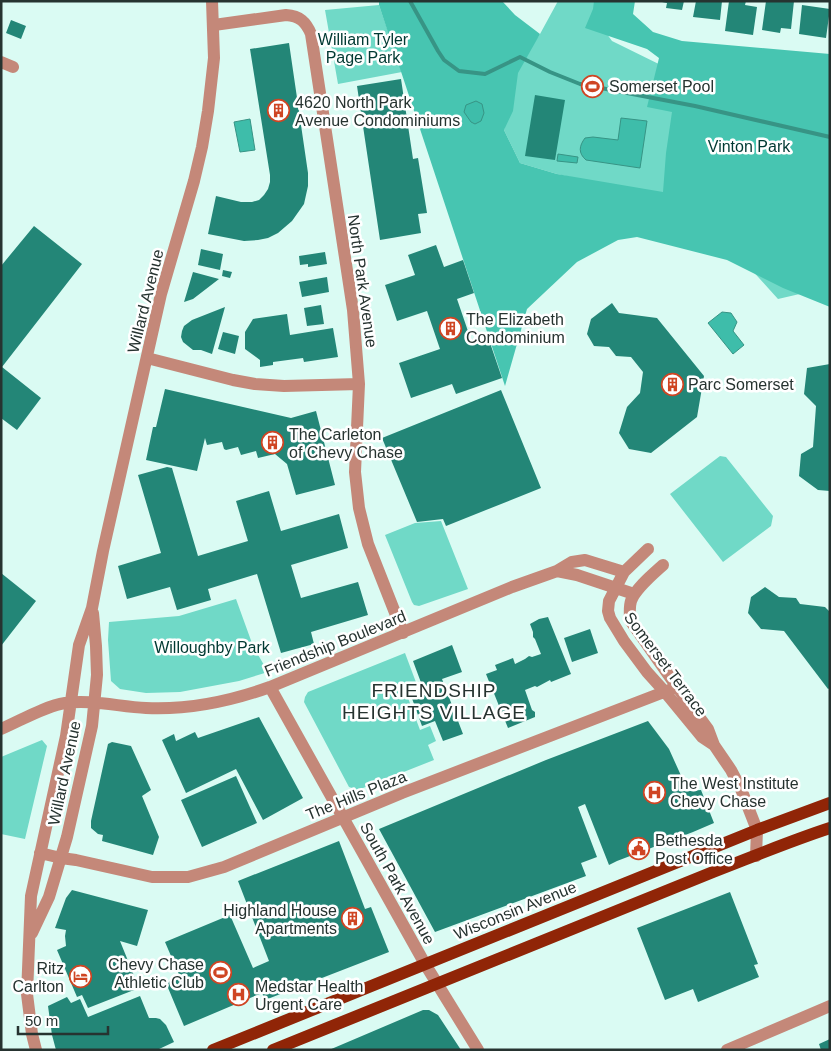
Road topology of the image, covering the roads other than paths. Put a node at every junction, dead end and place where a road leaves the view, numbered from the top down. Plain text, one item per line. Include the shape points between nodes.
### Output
1 (212, 1) edge
2 (214, 25) junction
3 (1, 62) edge
4 (13, 67) dead end
5 (147, 358) junction
6 (359, 384) junction
7 (648, 549) dead end
8 (663, 565) dead end
9 (557, 571) junction
10 (624, 572) junction
11 (616, 588) junction
12 (634, 594) junction
13 (92, 608) junction
14 (403, 633) junction
15 (270, 687) junction
16 (671, 690) junction
17 (71, 702) junction
18 (95, 703) junction
19 (1, 729) edge
20 (830, 803) edge
21 (343, 817) junction
22 (830, 828) edge
23 (757, 830) junction
24 (40, 853) junction
25 (756, 856) junction
26 (61, 858) junction
27 (30, 938) junction
28 (425, 964) junction
29 (437, 983) junction
30 (830, 1006) edge
31 (36, 1050) edge
32 (213, 1050) edge
33 (273, 1050) edge
34 (478, 1050) edge
35 (727, 1050) edge

1 - 2 street, Willard Avenue
2 - 5 street, Willard Avenue via 213,71 202,147
2 - 6 street, North Park Avenue via 293,15 308,26 353,310
3 - 4 street
5 - 6 street via 255,384
5 - 13 street, Willard Avenue
6 - 14 street, North Park Avenue via 355,472 358,508 368,544
7 - 10 street, Somerset Terrace
8 - 12 street, Somerset Terrace
9 - 10 street, Friendship Boulevard via 572,562 585,560
9 - 11 street
9 - 14 street, Friendship Boulevard
10 - 11 street, Somerset Terrace
11 - 12 street
11 - 16 street, Somerset Terrace via 608,605 610,618 647,672
12 - 16 street, Somerset Terrace via 629,610 630,620
13 - 17 street, Willard Avenue via 79,645
13 - 18 street, Willard Avenue via 97,674
14 - 15 street, Friendship Boulevard
15 - 18 street, Friendship Boulevard via 229,699 184,706 148,708
15 - 21 street, South Park Avenue
16 - 21 street, The Hills Plaza
16 - 23 street, Somerset Terrace via 708,729 714,745 738,782
17 - 18 street, Friendship Boulevard
17 - 19 street, Friendship Boulevard via 51,707
17 - 24 street, Willard Avenue
18 - 26 street, Willard Avenue
20 - 23 main road, Wisconsin Avenue
21 - 26 street, The Hills Plaza via 224,867 188,877 152,878
21 - 28 street, South Park Avenue
22 - 25 main road
23 - 25 street, Somerset Terrace
23 - 28 main road, Wisconsin Avenue
24 - 26 street, The Hills Plaza
24 - 27 street, Willard Avenue via 31,896
25 - 29 main road
26 - 27 street, Willard Avenue
27 - 31 street, Willard Avenue via 27,994
28 - 29 street, South Park Avenue
28 - 32 main road, Wisconsin Avenue
29 - 33 main road
29 - 34 street, South Park Avenue
30 - 35 street

